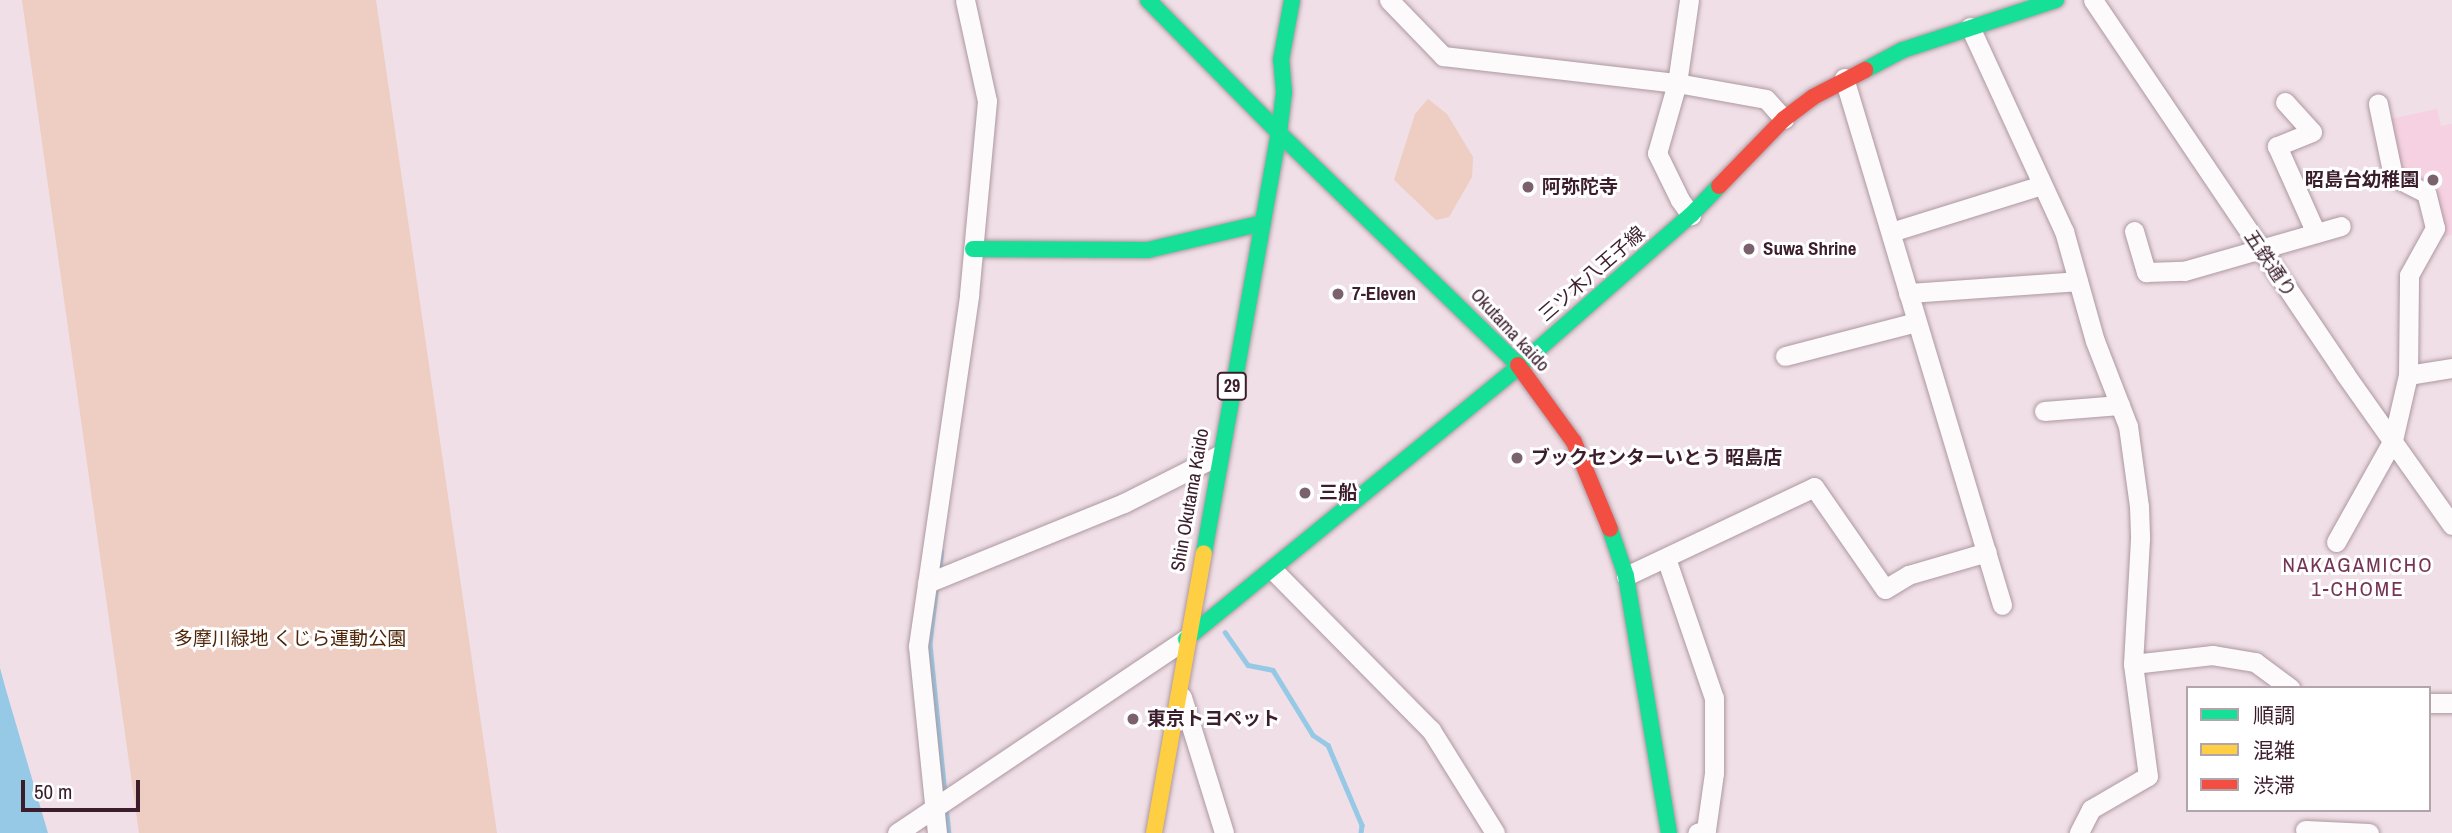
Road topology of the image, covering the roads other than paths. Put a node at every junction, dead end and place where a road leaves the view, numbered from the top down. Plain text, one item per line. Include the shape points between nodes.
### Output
1 (965, 0) edge
2 (1148, 0) edge
3 (1292, 0) edge
4 (1389, 0) edge
5 (1689, 0) edge
6 (2056, 0) edge
7 (2093, 0) edge
8 (1970, 27) junction
9 (1300, 64) dead end
10 (1844, 78) junction
11 (1677, 83) junction
12 (1284, 92) junction
13 (2285, 102) dead end
14 (2378, 104) dead end
15 (1784, 119) junction
16 (1279, 132) junction
17 (2042, 185) junction
18 (1691, 215) junction
19 (1263, 223) junction
20 (2341, 226) dead end
21 (2134, 231) dead end
22 (1891, 232) junction
23 (2316, 233) junction
24 (979, 249) junction
25 (2260, 249) junction
26 (2078, 281) junction
27 (1908, 293) junction
28 (1916, 321) junction
29 (1785, 356) dead end
30 (1519, 366) junction
31 (2452, 368) edge
32 (2408, 375) junction
33 (2120, 405) junction
34 (2044, 411) dead end
35 (2393, 440) junction
36 (1219, 455) junction
37 (2452, 525) edge
38 (2336, 542) dead end
39 (1987, 552) junction
40 (1666, 558) junction
41 (1273, 570) junction
42 (1626, 576) junction
43 (935, 579) junction
44 (2002, 606) dead end
45 (1186, 639) junction
46 (2133, 664) junction
47 (1178, 685) junction
48 (2287, 686) edge
49 (2431, 703) edge
50 (2452, 703) edge
51 (943, 802) junction
52 (2306, 812) edge
53 (2305, 832) edge
54 (897, 833) edge
55 (937, 833) edge
56 (1154, 833) edge
57 (1224, 833) edge
58 (1495, 833) edge
59 (1670, 833) edge
60 (1697, 833) edge
61 (2079, 833) edge
62 (2370, 833) edge

1 - 24 street via 986,101
2 - 16 main road, Okutama kaido
3 - 12 main road, 29 via 1281,60
4 - 11 street via 1443,56
5 - 11 street
6 - 8 main road, 三ツ木八王子線
7 - 25 street, 五鉄通り
8 - 10 main road, 三ツ木八王子線 via 1903,50
8 - 17 street
9 - 12 main road, 29
10 - 15 main road, 三ツ木八王子線
10 - 22 street
11 - 15 street via 1766,99
11 - 18 street via 1657,153
12 - 16 main road, Shin Okutama Kaido / 29
13 - 23 street via 2312,132 2277,145
14 - 32 street via 2393,176 2426,193 2435,228 2409,275
15 - 18 main road, 三ツ木八王子線
16 - 19 main road, Shin Okutama Kaido / 29
16 - 30 main road, Okutama kaido
17 - 22 street
17 - 26 street via 2064,231
18 - 30 main road, 三ツ木八王子線
19 - 24 main road via 1148,250
19 - 36 main road, Shin Okutama Kaido / 29
20 - 23 street
21 - 25 street via 2146,272 2184,271
22 - 27 street
23 - 25 street
24 - 43 street via 969,295
25 - 35 street, 五鉄通り
26 - 27 street
26 - 33 street
27 - 28 street
28 - 29 street
28 - 39 street
30 - 41 main road, 三ツ木八王子線
30 - 42 main road, Okutama kaido via 1574,442
31 - 32 street
32 - 35 street
33 - 34 street
33 - 46 street via 2128,426 2139,506
35 - 37 street, 五鉄通り
35 - 38 street
36 - 43 street via 1124,503
36 - 45 main road, Shin Okutama Kaido / 29
39 - 40 street via 1908,575 1885,589 1814,487
39 - 44 street
40 - 42 street
40 - 60 street via 1714,698 1714,773 1706,830
41 - 45 main road, 三ツ木八王子線
41 - 58 street via 1431,730
42 - 59 main road, Okutama kaido
43 - 51 street via 918,646
45 - 47 main road, Shin Okutama Kaido / 29
45 - 51 street
46 - 48 street via 2212,654 2255,662
46 - 61 street via 2148,776 2091,809
47 - 56 main road, Shin Okutama Kaido / 29
47 - 57 street
49 - 50 street
51 - 54 street
51 - 55 street
52 - 53 street
53 - 62 street

